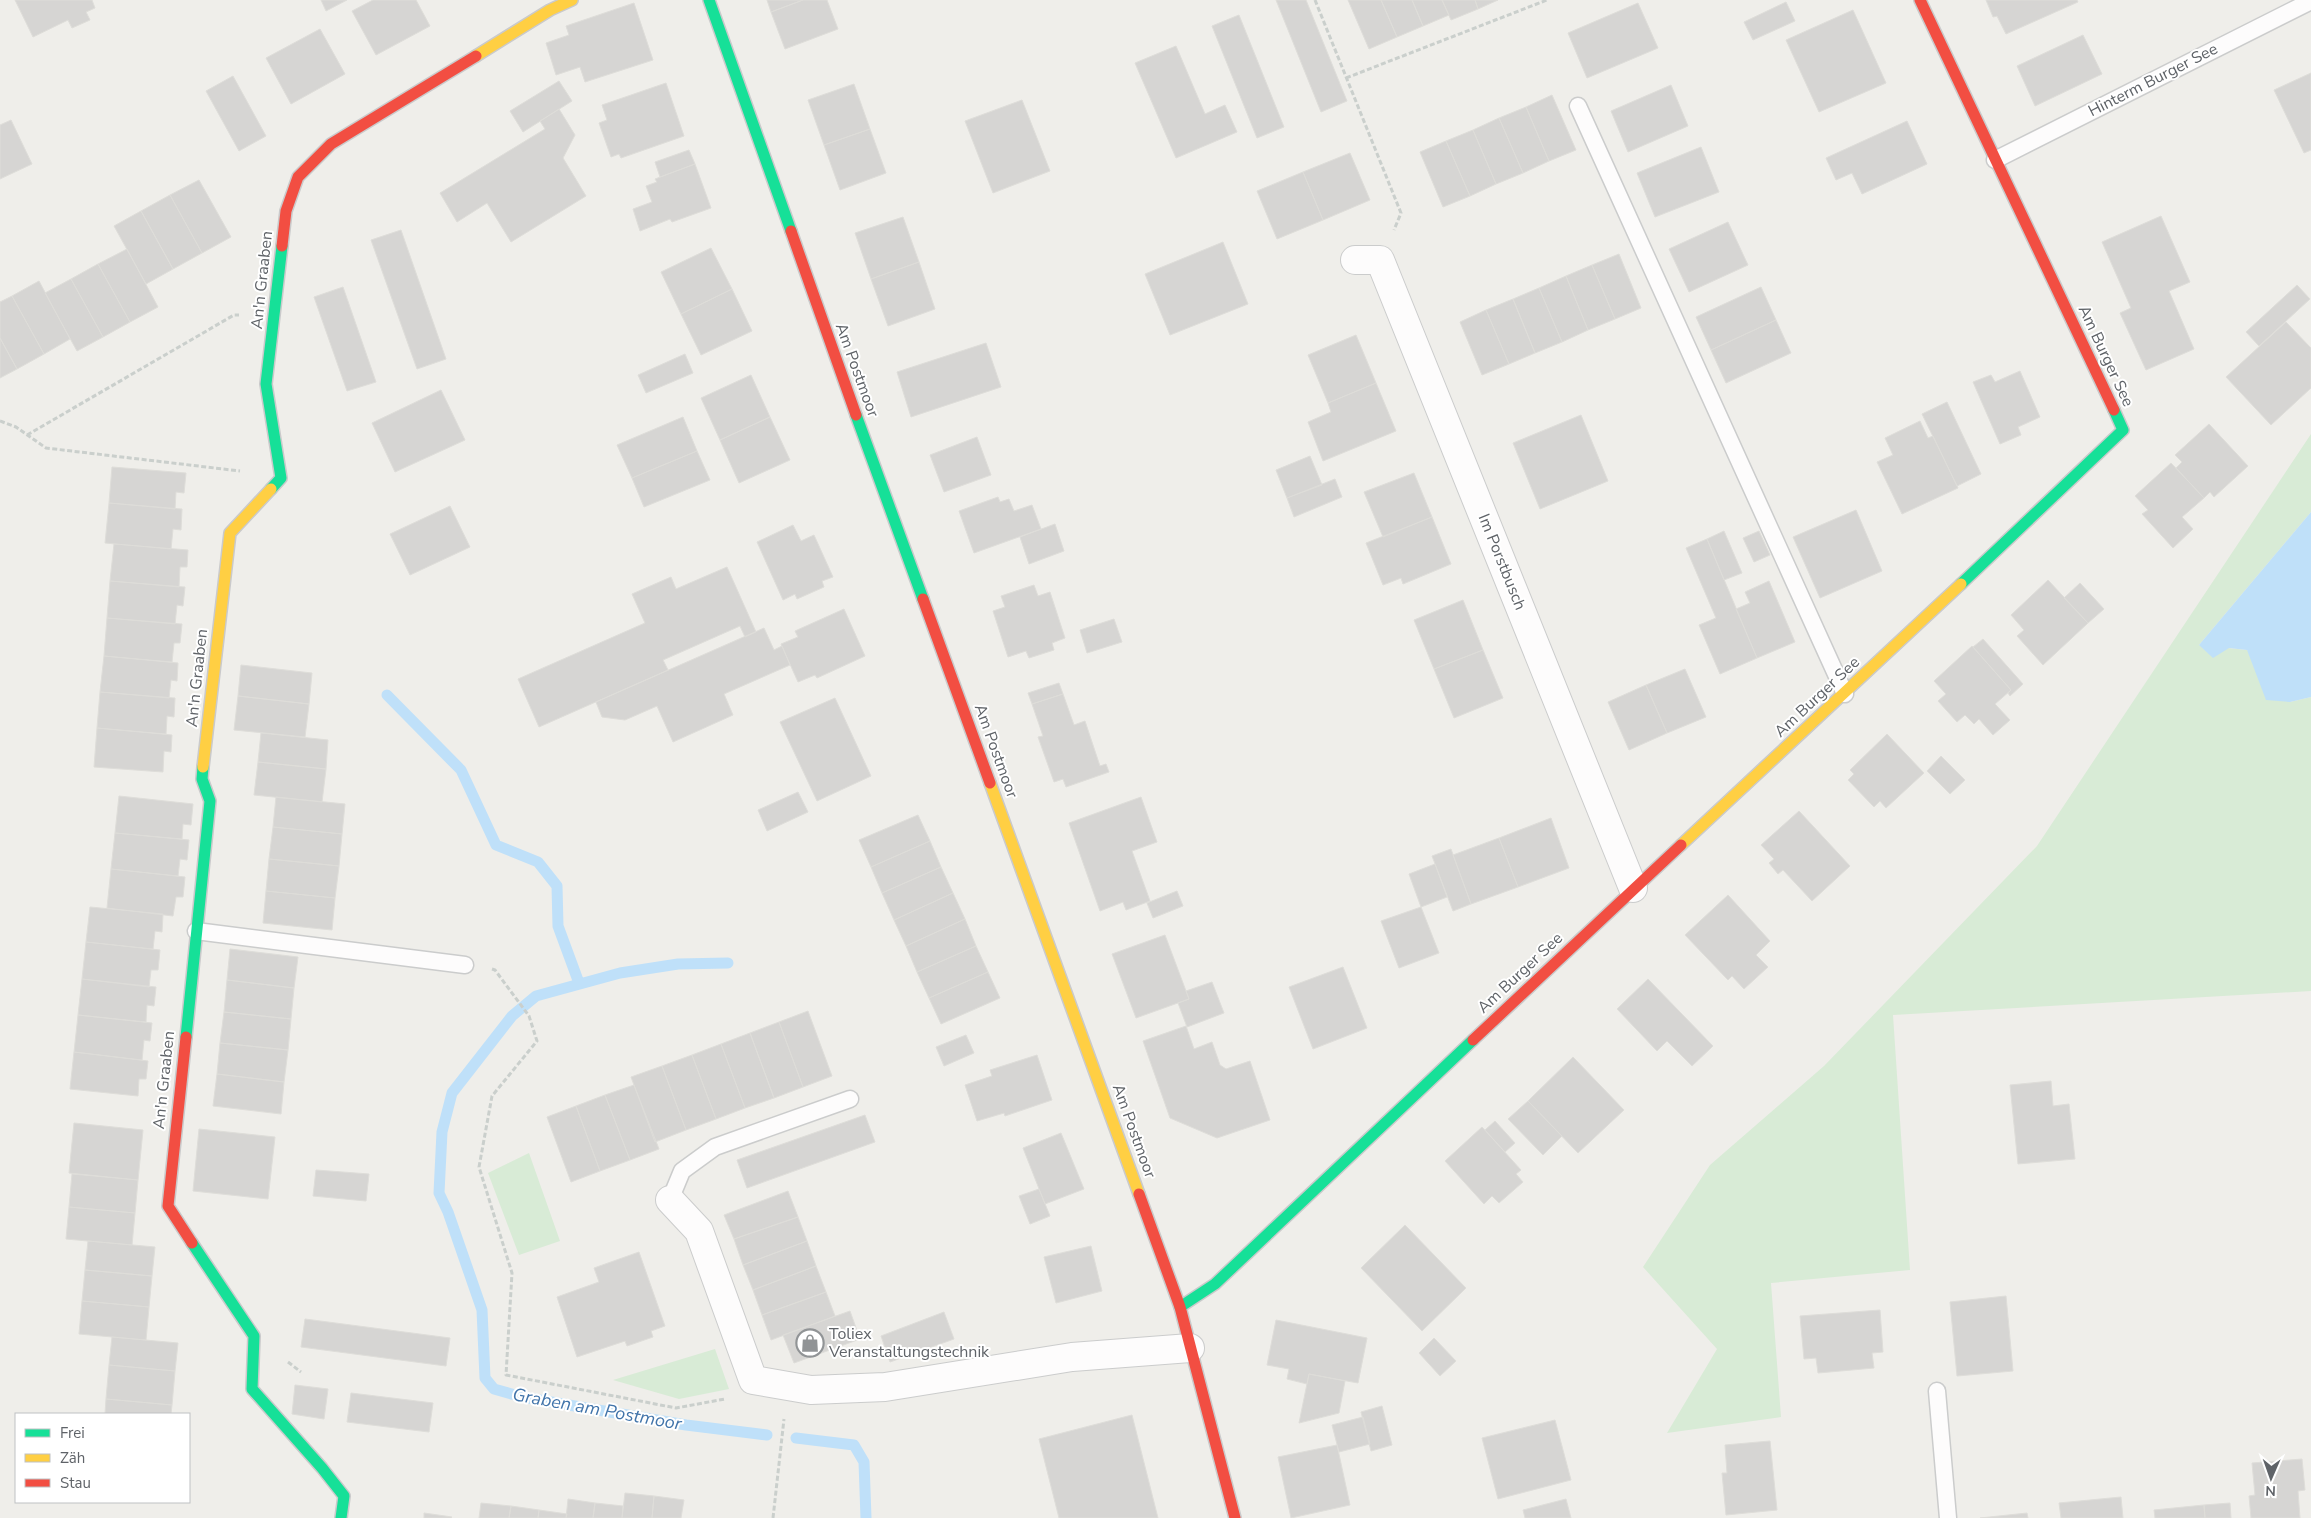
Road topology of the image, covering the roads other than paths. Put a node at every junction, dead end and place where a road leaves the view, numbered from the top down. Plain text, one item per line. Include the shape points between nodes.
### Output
1 (572, 0) edge
2 (709, 0) edge
3 (1920, 0) edge
4 (2311, 1) edge
5 (1578, 106) dead end
6 (1995, 160) junction
7 (1368, 260) road end
8 (1845, 694) junction
9 (1633, 888) junction
10 (196, 931) junction
11 (465, 966) dead end
12 (850, 1099) dead end
13 (670, 1200) joint
14 (1180, 1306) junction
15 (1190, 1348) junction
16 (1937, 1391) dead end
17 (341, 1518) edge
18 (1235, 1518) edge
19 (1948, 1518) edge

1 - 10 street, An'n Graaben via 550,10 332,144 298,177 286,211 266,384 280,478 230,532 202,779 210,801
2 - 14 street, Am Postmoor
3 - 6 street, Am Burger See
4 - 6 lane, Hinterm Burger See
5 - 8 lane
6 - 8 street, Am Burger See via 2123,430
7 - 9 street, Im Porstbusch
8 - 9 street, Am Burger See
9 - 14 street, Am Burger See via 1215,1284
10 - 11 lane
10 - 17 street, An'n Graaben via 168,1206 254,1336 252,1389 344,1496
12 - 13 lane via 715,1147 682,1171
13 - 15 street via 699,1231 753,1380 811,1390 885,1387 1072,1357
14 - 15 street, Am Postmoor
15 - 18 street, Am Postmoor
16 - 19 lane

